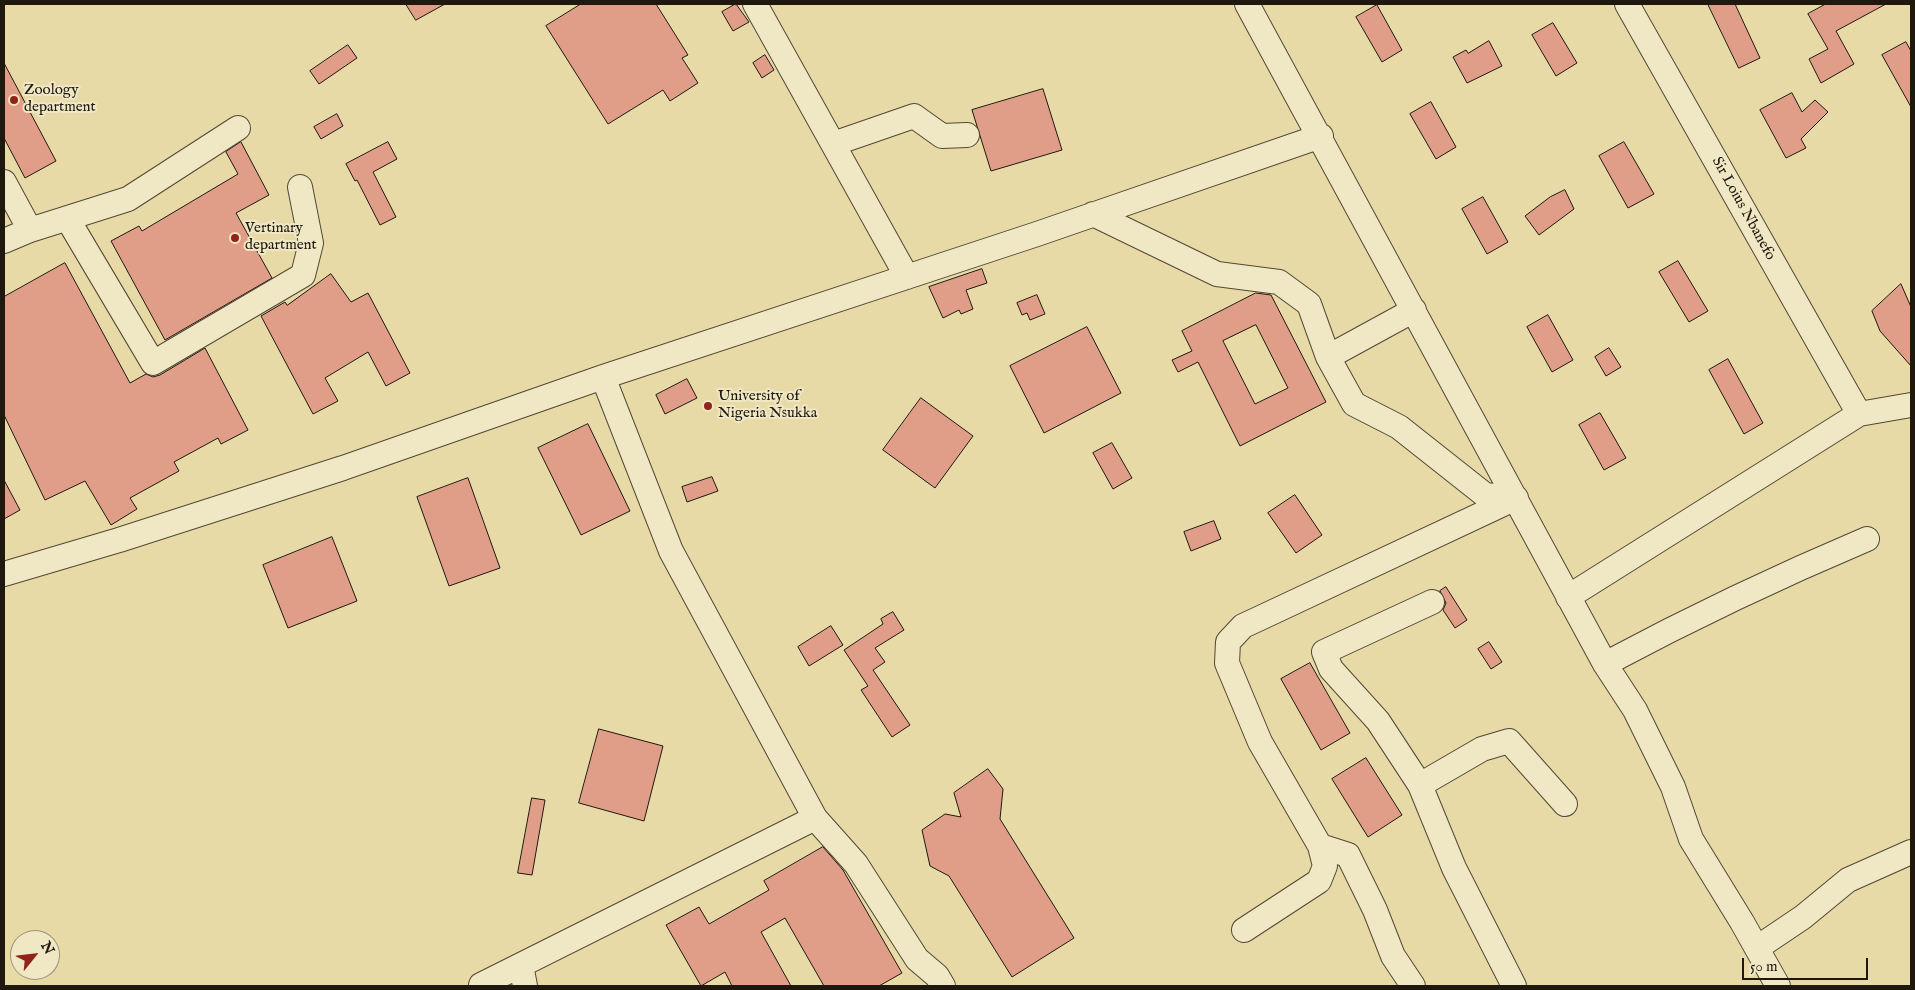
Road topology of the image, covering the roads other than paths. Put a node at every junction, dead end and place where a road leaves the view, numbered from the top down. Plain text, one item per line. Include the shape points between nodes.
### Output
1 (755, 4) edge
2 (1247, 4) edge
3 (1627, 4) edge
4 (238, 128) dead end
5 (967, 135) dead end
6 (1320, 136) junction
7 (833, 144) junction
8 (4, 182) edge
9 (300, 187) dead end
10 (1093, 214) junction
11 (67, 218) junction
12 (30, 230) junction
13 (4, 241) edge
14 (907, 277) junction
15 (1414, 310) junction
16 (1328, 357) junction
17 (603, 377) junction
18 (1911, 405) edge
19 (1859, 414) junction
20 (1516, 498) junction
21 (1867, 539) dead end
22 (4, 574) edge
23 (1568, 597) junction
24 (1432, 602) dead end
25 (1604, 664) junction
26 (1420, 785) junction
27 (1565, 804) dead end
28 (815, 818) junction
29 (1320, 846) junction
30 (1911, 852) edge
31 (1244, 930) dead end
32 (1757, 948) junction
33 (523, 976) edge
34 (481, 985) dead end
35 (943, 986) edge
36 (1413, 986) edge
37 (1514, 986) edge
38 (1778, 986) edge

1 - 7 street
2 - 6 street
3 - 19 street, Sir Loius Nbanefo
4 - 11 street via 128,199
5 - 7 street via 942,136 914,116
6 - 10 street
6 - 15 street
7 - 14 street
8 - 12 street
9 - 11 street via 311,243 303,276 153,363
10 - 14 street
10 - 16 street via 1217,274 1279,282 1309,304
11 - 12 street
12 - 13 street
14 - 17 street
15 - 16 street
15 - 20 street
16 - 20 street via 1354,404 1399,427 1486,495
17 - 22 street via 343,468
17 - 28 street via 671,551
18 - 19 street
19 - 23 street
20 - 23 street
20 - 29 street via 1250,623 1228,642 1227,663 1260,742
21 - 25 street via 1778,577
23 - 25 street
24 - 26 street via 1324,652 1331,669 1378,721
25 - 32 street via 1635,710 1673,787 1691,839
26 - 27 street via 1482,749 1509,741
26 - 37 street via 1454,868
28 - 33 street
28 - 35 street via 856,864 917,959 937,976
29 - 31 street via 1324,866 1318,881
29 - 36 street via 1348,855 1393,956
30 - 32 street via 1848,880 1803,918
32 - 38 street
33 - 34 street

